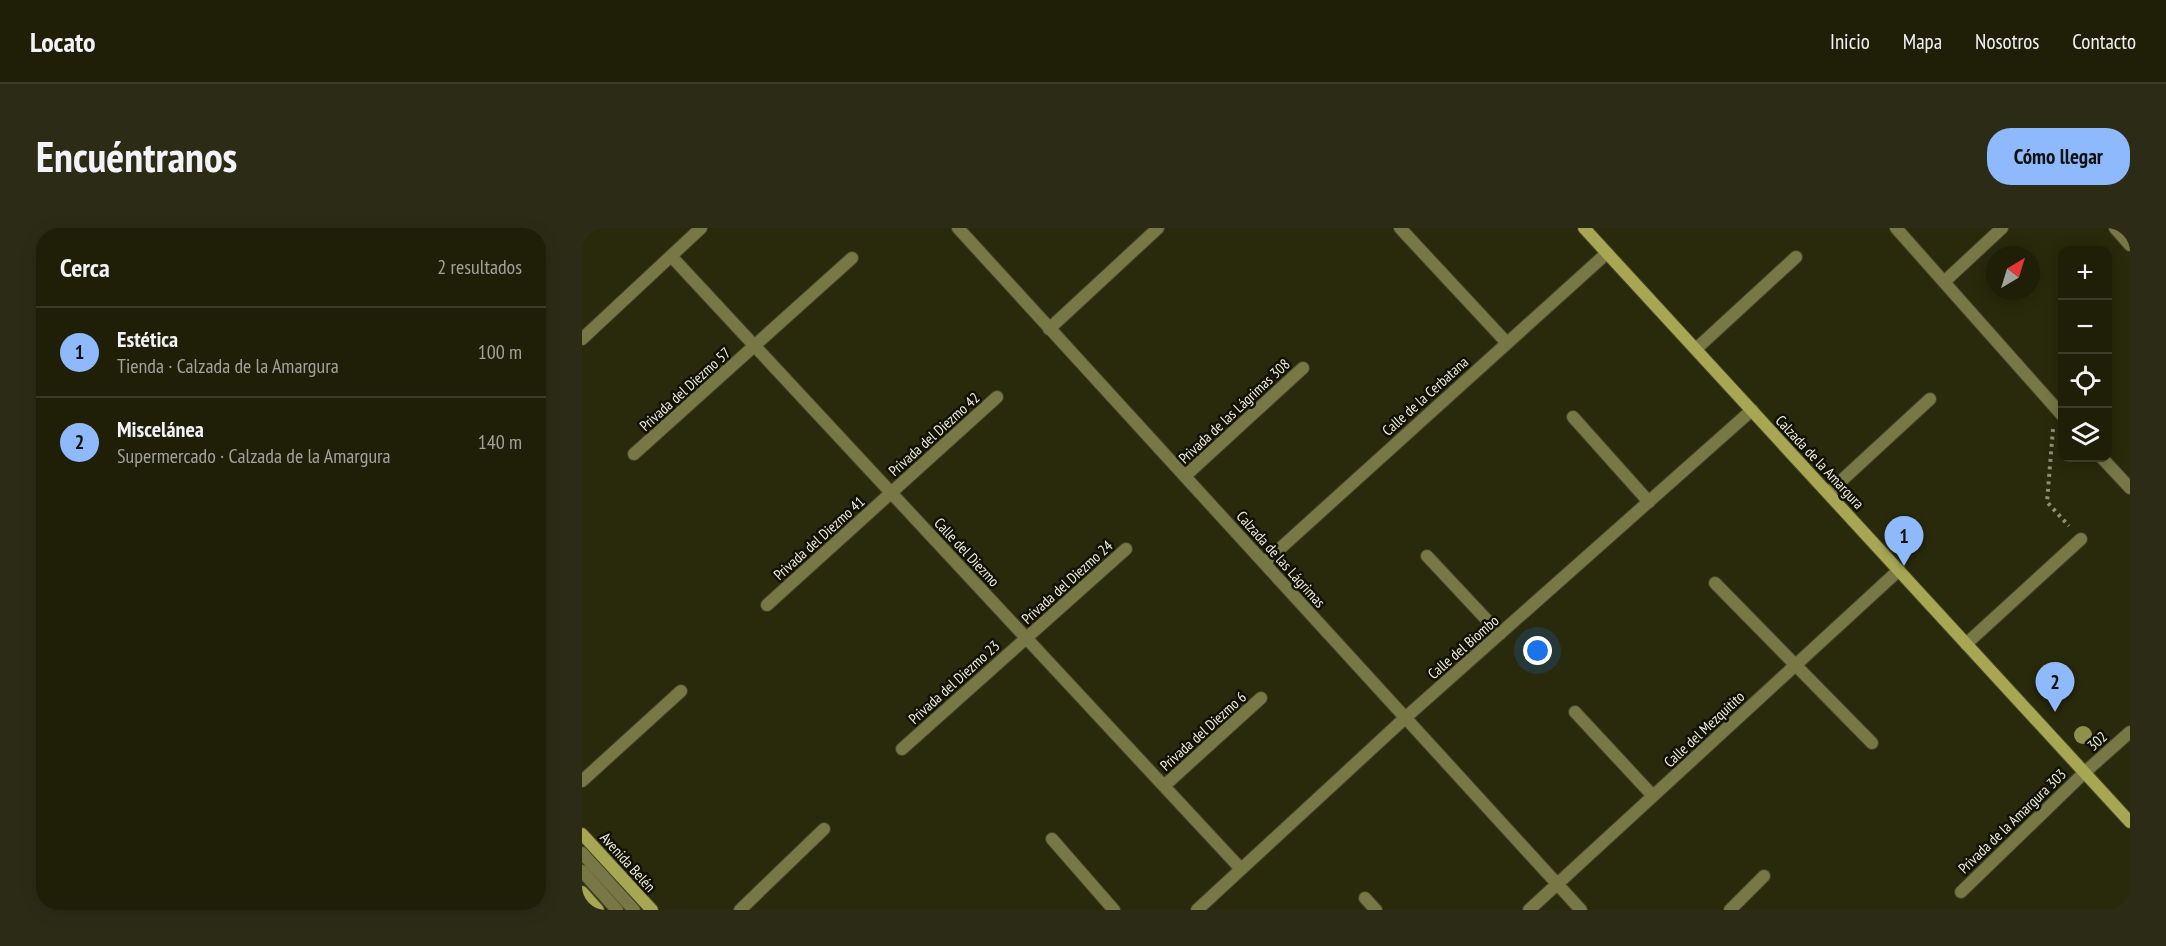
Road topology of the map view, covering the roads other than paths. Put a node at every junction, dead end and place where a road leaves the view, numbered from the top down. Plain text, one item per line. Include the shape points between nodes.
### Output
1 (701, 228) edge
2 (958, 228) edge
3 (1158, 228) edge
4 (1400, 228) edge
5 (1584, 228) edge
6 (1896, 228) edge
7 (2002, 228) edge
8 (2115, 228) edge
9 (2130, 244) edge
10 (1607, 253) junction
11 (671, 256) junction
12 (1796, 257) dead end
13 (852, 258) dead end
14 (1944, 282) junction
15 (1050, 328) junction
16 (582, 339) edge
17 (1507, 342) junction
18 (755, 347) junction
19 (1696, 349) junction
20 (1303, 368) dead end
21 (997, 397) dead end
22 (1930, 399) dead end
23 (1752, 410) junction
24 (2058, 410) edge
25 (1573, 417) dead end
26 (634, 454) dead end
27 (2106, 462) edge
28 (1185, 476) junction
29 (2130, 488) edge
30 (891, 492) junction
31 (1828, 493) junction
32 (1649, 502) junction
33 (2081, 539) road end
34 (1126, 549) dead end
35 (1426, 556) dead end
36 (1264, 563) junction
37 (1899, 570) junction
38 (1715, 583) dead end
39 (767, 605) dead end
40 (1500, 634) junction
41 (1027, 638) junction
42 (1966, 644) junction
43 (1796, 665) junction
44 (681, 691) dead end
45 (1261, 698) dead end
46 (1575, 712) dead end
47 (1405, 718) junction
48 (2130, 732) edge
49 (1872, 743) dead end
50 (902, 749) dead end
51 (2085, 772) junction
52 (582, 781) edge
53 (1164, 786) junction
54 (1653, 796) junction
55 (2130, 822) edge
56 (824, 830) dead end
57 (582, 834) edge
58 (1052, 839) dead end
59 (582, 853) edge
60 (1241, 869) junction
61 (582, 871) edge
62 (1764, 876) dead end
63 (1557, 884) junction
64 (582, 892) edge
65 (1961, 892) dead end
66 (1365, 898) dead end
67 (592, 908) edge
68 (618, 910) edge
69 (634, 910) edge
70 (652, 910) edge
71 (740, 910) edge
72 (1114, 910) edge
73 (1197, 910) edge
74 (1376, 910) edge
75 (1529, 910) edge
76 (1581, 910) edge
77 (1730, 910) edge

1 - 11 street
2 - 15 street, Calzada de las Lágrimas
3 - 15 street
4 - 17 street
5 - 10 street, Calzada de la Amargura
6 - 14 street
7 - 14 street
8 - 9 street
10 - 17 street, Calle de la Cerbatana
10 - 19 street, Calzada de la Amargura
11 - 16 street
11 - 18 street, Calle del Diezmo
12 - 19 street
13 - 18 street, Privada del Diezmo 57
14 - 24 street
15 - 28 street, Calzada de las Lágrimas
17 - 36 street, Calle de la Cerbatana
18 - 26 street, Privada del Diezmo 57
18 - 30 street, Calle del Diezmo
19 - 23 street, Calzada de la Amargura
20 - 28 street, Privada de las Lágrimas 308
21 - 30 street, Privada del Diezmo 42
22 - 31 street
23 - 31 street, Calzada de la Amargura
23 - 32 street, Calle del Biombo
25 - 32 street
27 - 29 street
28 - 36 street, Calzada de las Lágrimas
30 - 39 street, Privada del Diezmo 41
30 - 41 street, Calle del Diezmo
31 - 37 street, Calzada de la Amargura
32 - 40 street, Calle del Biombo
33 - 42 street
34 - 41 street, Privada del Diezmo 24
35 - 40 street
36 - 47 street, Calzada de las Lágrimas
37 - 42 street, Calzada de la Amargura
37 - 43 street, Calle del Mezquitito
38 - 43 street
40 - 47 street, Calle del Biombo
41 - 50 street, Privada del Diezmo 23
41 - 53 street, Calle del Diezmo
42 - 51 street, Calzada de la Amargura
43 - 49 street
43 - 54 street, Calle del Mezquitito
44 - 52 street
45 - 53 street, Privada del Diezmo 6
46 - 54 street
47 - 60 street, Calle del Biombo
47 - 63 street, Calzada de las Lágrimas
48 - 51 street, 302
51 - 55 street, Calzada de la Amargura
51 - 65 street, Privada de la Amargura 303
53 - 60 street, Calle del Diezmo
54 - 63 street, Calle del Mezquitito
56 - 71 street
57 - 70 street, Avenida Belén
58 - 72 street
59 - 69 street
60 - 73 street, Calle del Biombo
61 - 68 street
62 - 77 street
63 - 75 street, Calle del Mezquitito
63 - 76 street, Calzada de las Lágrimas
64 - 67 street
66 - 74 street

